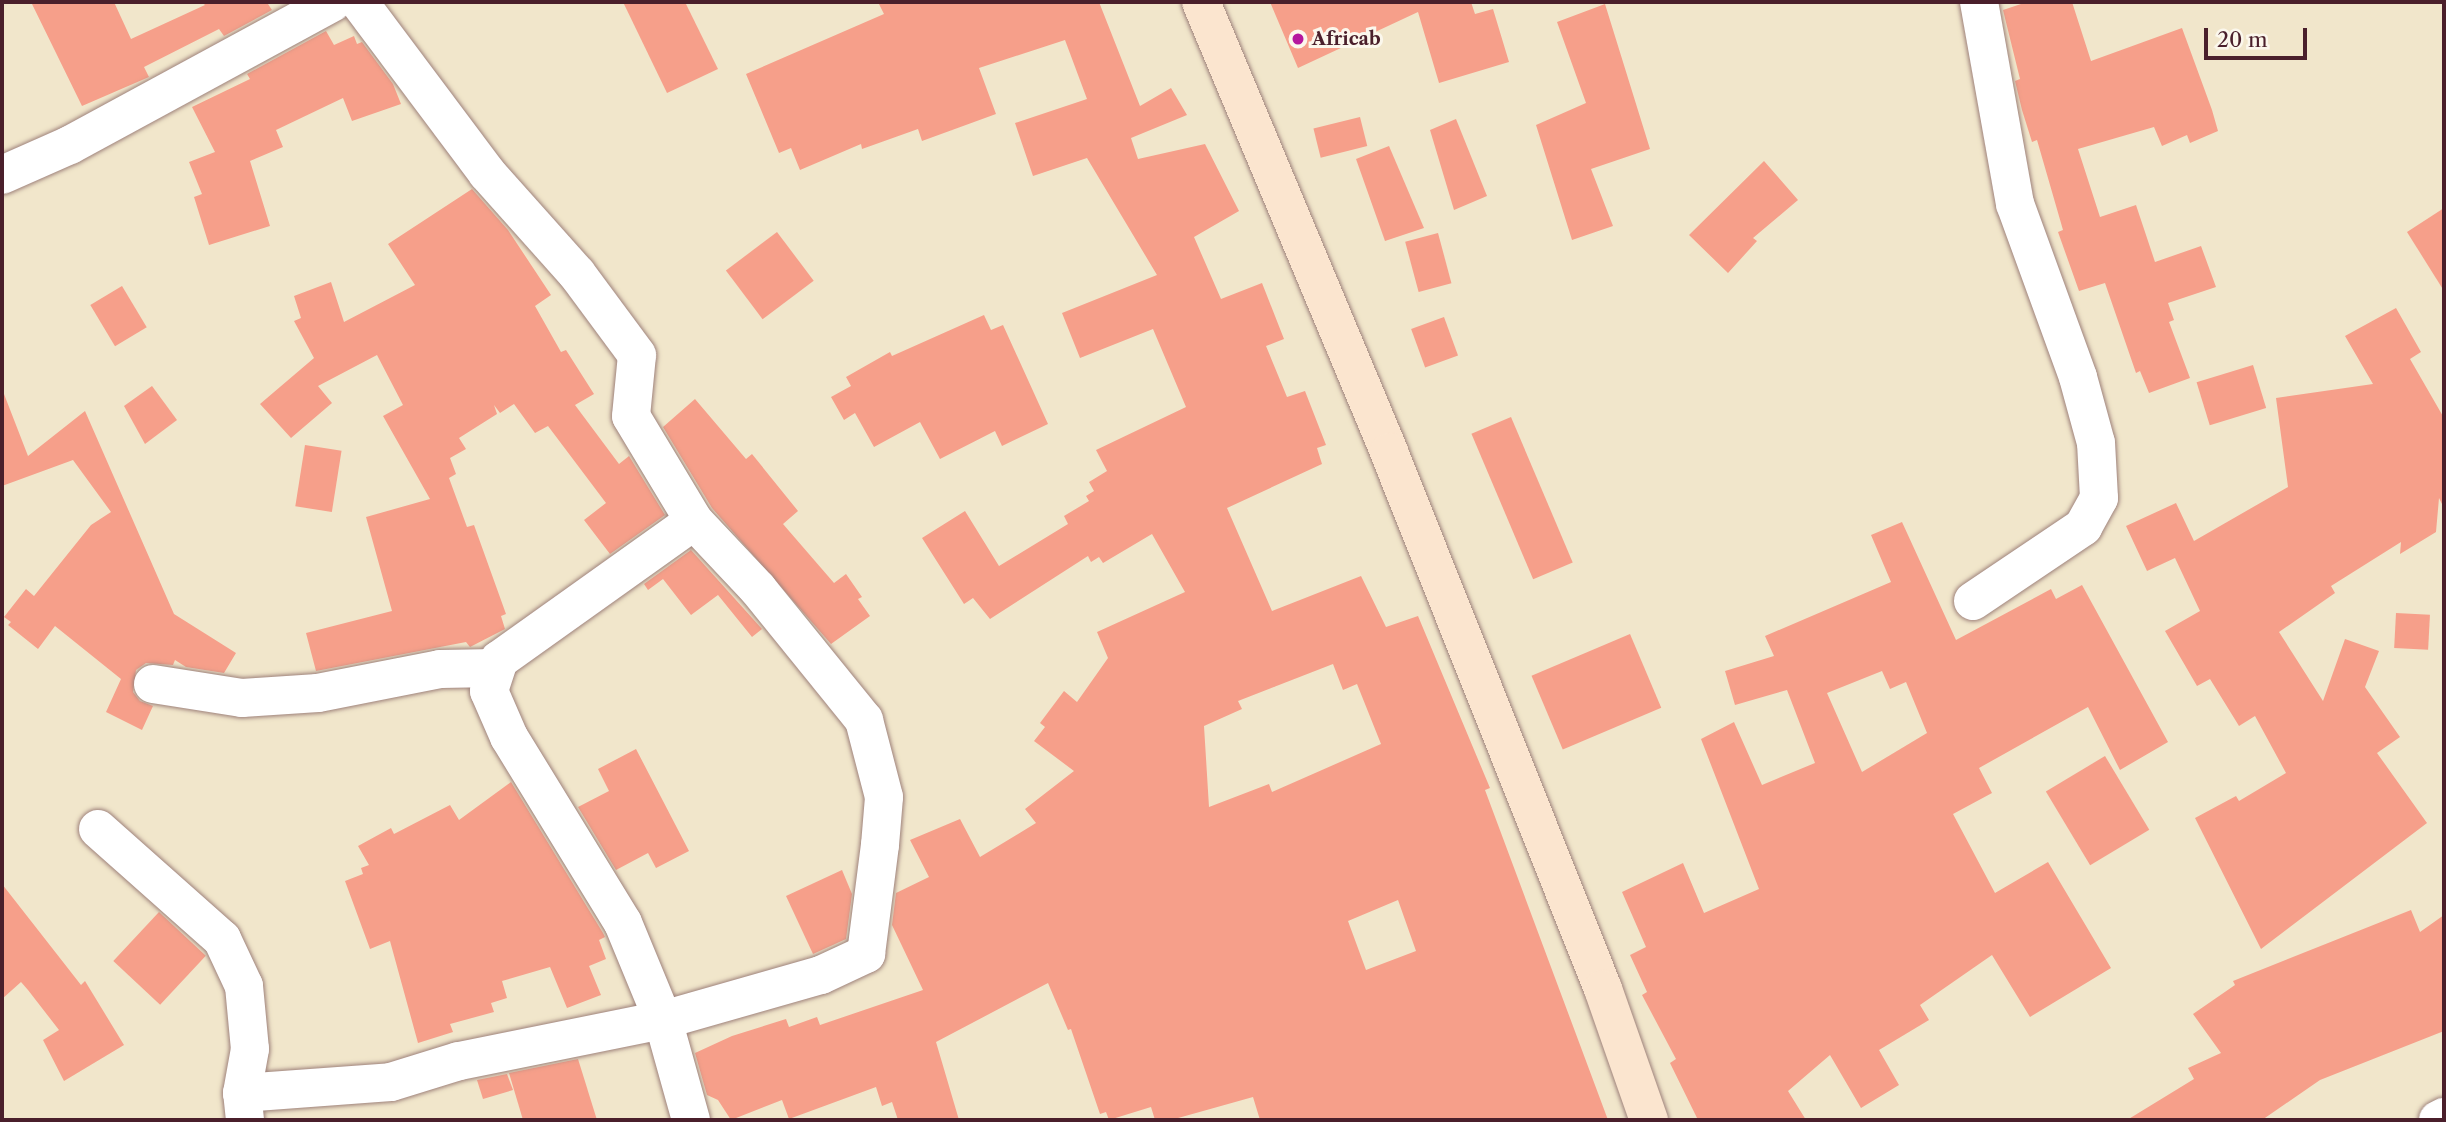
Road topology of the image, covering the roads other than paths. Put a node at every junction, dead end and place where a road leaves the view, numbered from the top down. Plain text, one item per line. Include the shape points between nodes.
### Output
1 (333, 2) edge
2 (359, 2) edge
3 (1201, 2) edge
4 (1979, 2) edge
5 (2, 175) edge
6 (694, 521) junction
7 (1973, 601) dead end
8 (496, 668) junction
9 (153, 684) dead end
10 (98, 830) dead end
11 (663, 1020) junction
12 (244, 1107) edge
13 (2444, 1116) edge
14 (691, 1120) edge
15 (1649, 1120) edge
16 (2438, 1120) edge

1 - 5 street via 70,145
2 - 6 street via 487,173 577,274 637,355 631,416
3 - 15 main road via 1389,452 1603,989
4 - 7 street via 2015,204 2078,377 2096,443 2099,498 2083,527
6 - 8 street via 523,642 499,660
6 - 11 street via 758,589 864,720 884,797 866,954 821,975
8 - 9 street via 440,669 318,693 242,698
8 - 11 street via 489,691 509,737 623,923
10 - 12 street via 222,939 244,986 250,1049
11 - 12 street via 485,1055 391,1082
11 - 14 street
13 - 16 street

